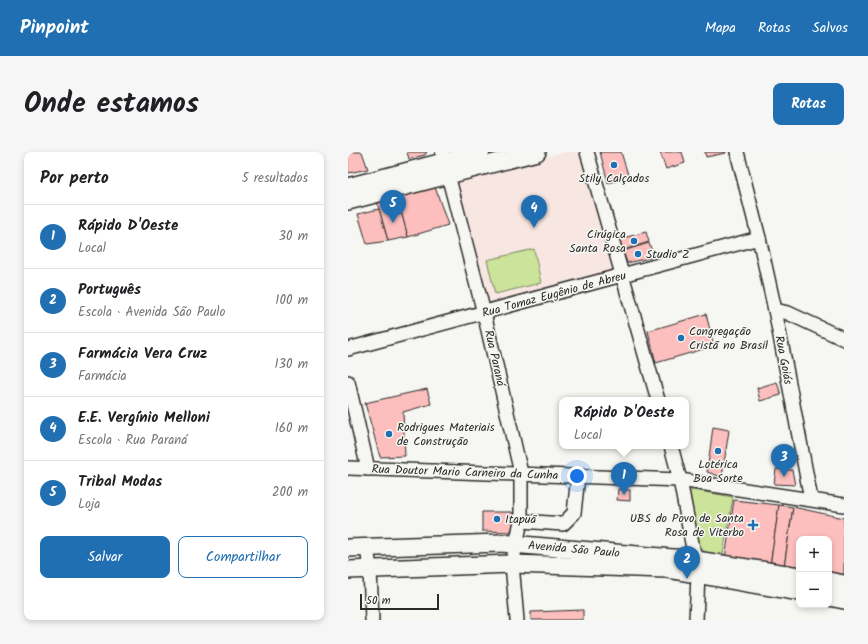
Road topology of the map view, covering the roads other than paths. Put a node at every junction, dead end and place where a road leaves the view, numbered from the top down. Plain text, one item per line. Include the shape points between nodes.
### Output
1 (481, 152) edge
2 (537, 152) edge
3 (588, 152) edge
4 (737, 152) edge
5 (445, 163) edge
6 (348, 187) edge
7 (348, 201) edge
8 (759, 238) junction
9 (622, 276) junction
10 (775, 310) junction
11 (484, 313) junction
12 (843, 337) edge
13 (348, 349) edge
14 (348, 382) edge
15 (657, 397) edge
16 (672, 449) edge
17 (348, 468) edge
18 (368, 469) junction
19 (521, 473) junction
20 (578, 476) junction
21 (680, 480) junction
22 (811, 499) junction
23 (844, 505) edge
24 (521, 522) junction
25 (516, 544) junction
26 (367, 547) junction
27 (348, 548) edge
28 (512, 564) junction
29 (697, 567) junction
30 (370, 569) junction
31 (348, 570) edge
32 (796, 576) edge
33 (832, 582) edge
34 (844, 584) edge
35 (796, 591) edge
36 (832, 598) edge
37 (844, 600) edge
38 (372, 620) edge
39 (516, 620) edge
40 (696, 620) edge

1 - 5 main road
2 - 5 main road
3 - 9 street
4 - 8 street, Rua Goiás
5 - 6 main road
5 - 7 main road
5 - 11 street, Rua Paraná
8 - 9 street, Rua Tomaz Eugênio de Abreu
8 - 10 street, Rua Goiás
9 - 11 street, Rua Tomaz Eugênio de Abreu
9 - 15 street
10 - 12 street via 788,313
10 - 22 street, Rua Goiás
11 - 13 street, Rua Tomaz Eugênio de Abreu
11 - 19 street, Rua Paraná
14 - 18 street
16 - 21 street
17 - 18 street, Rua Doutor Mario Carneiro da Cunha
18 - 19 street, Rua Doutor Mario Carneiro da Cunha
19 - 20 street, Rua Doutor Mario Carneiro da Cunha
19 - 24 street, Rua Paraná
20 - 21 street, Rua Doutor Mario Carneiro da Cunha
20 - 24 street via 574,512 563,524
21 - 22 street, Rua Doutor Mario Carneiro da Cunha
21 - 29 street
22 - 23 street, Rua Doutor Mario Carneiro da Cunha
24 - 25 street, Rua Paraná
25 - 26 main road, Avenida São Paulo via 501,542
25 - 28 street, Rua Paraná
25 - 29 main road, Avenida São Paulo
26 - 27 main road, Avenida São Paulo
26 - 30 street
28 - 29 main road, Avenida São Paulo via 666,569
28 - 30 main road, Avenida São Paulo
28 - 39 street, Rua Paraná
29 - 32 main road, Avenida São Paulo
29 - 35 main road, Avenida São Paulo
29 - 40 street
30 - 31 main road, Avenida São Paulo
30 - 38 street
33 - 34 main road
36 - 37 main road

